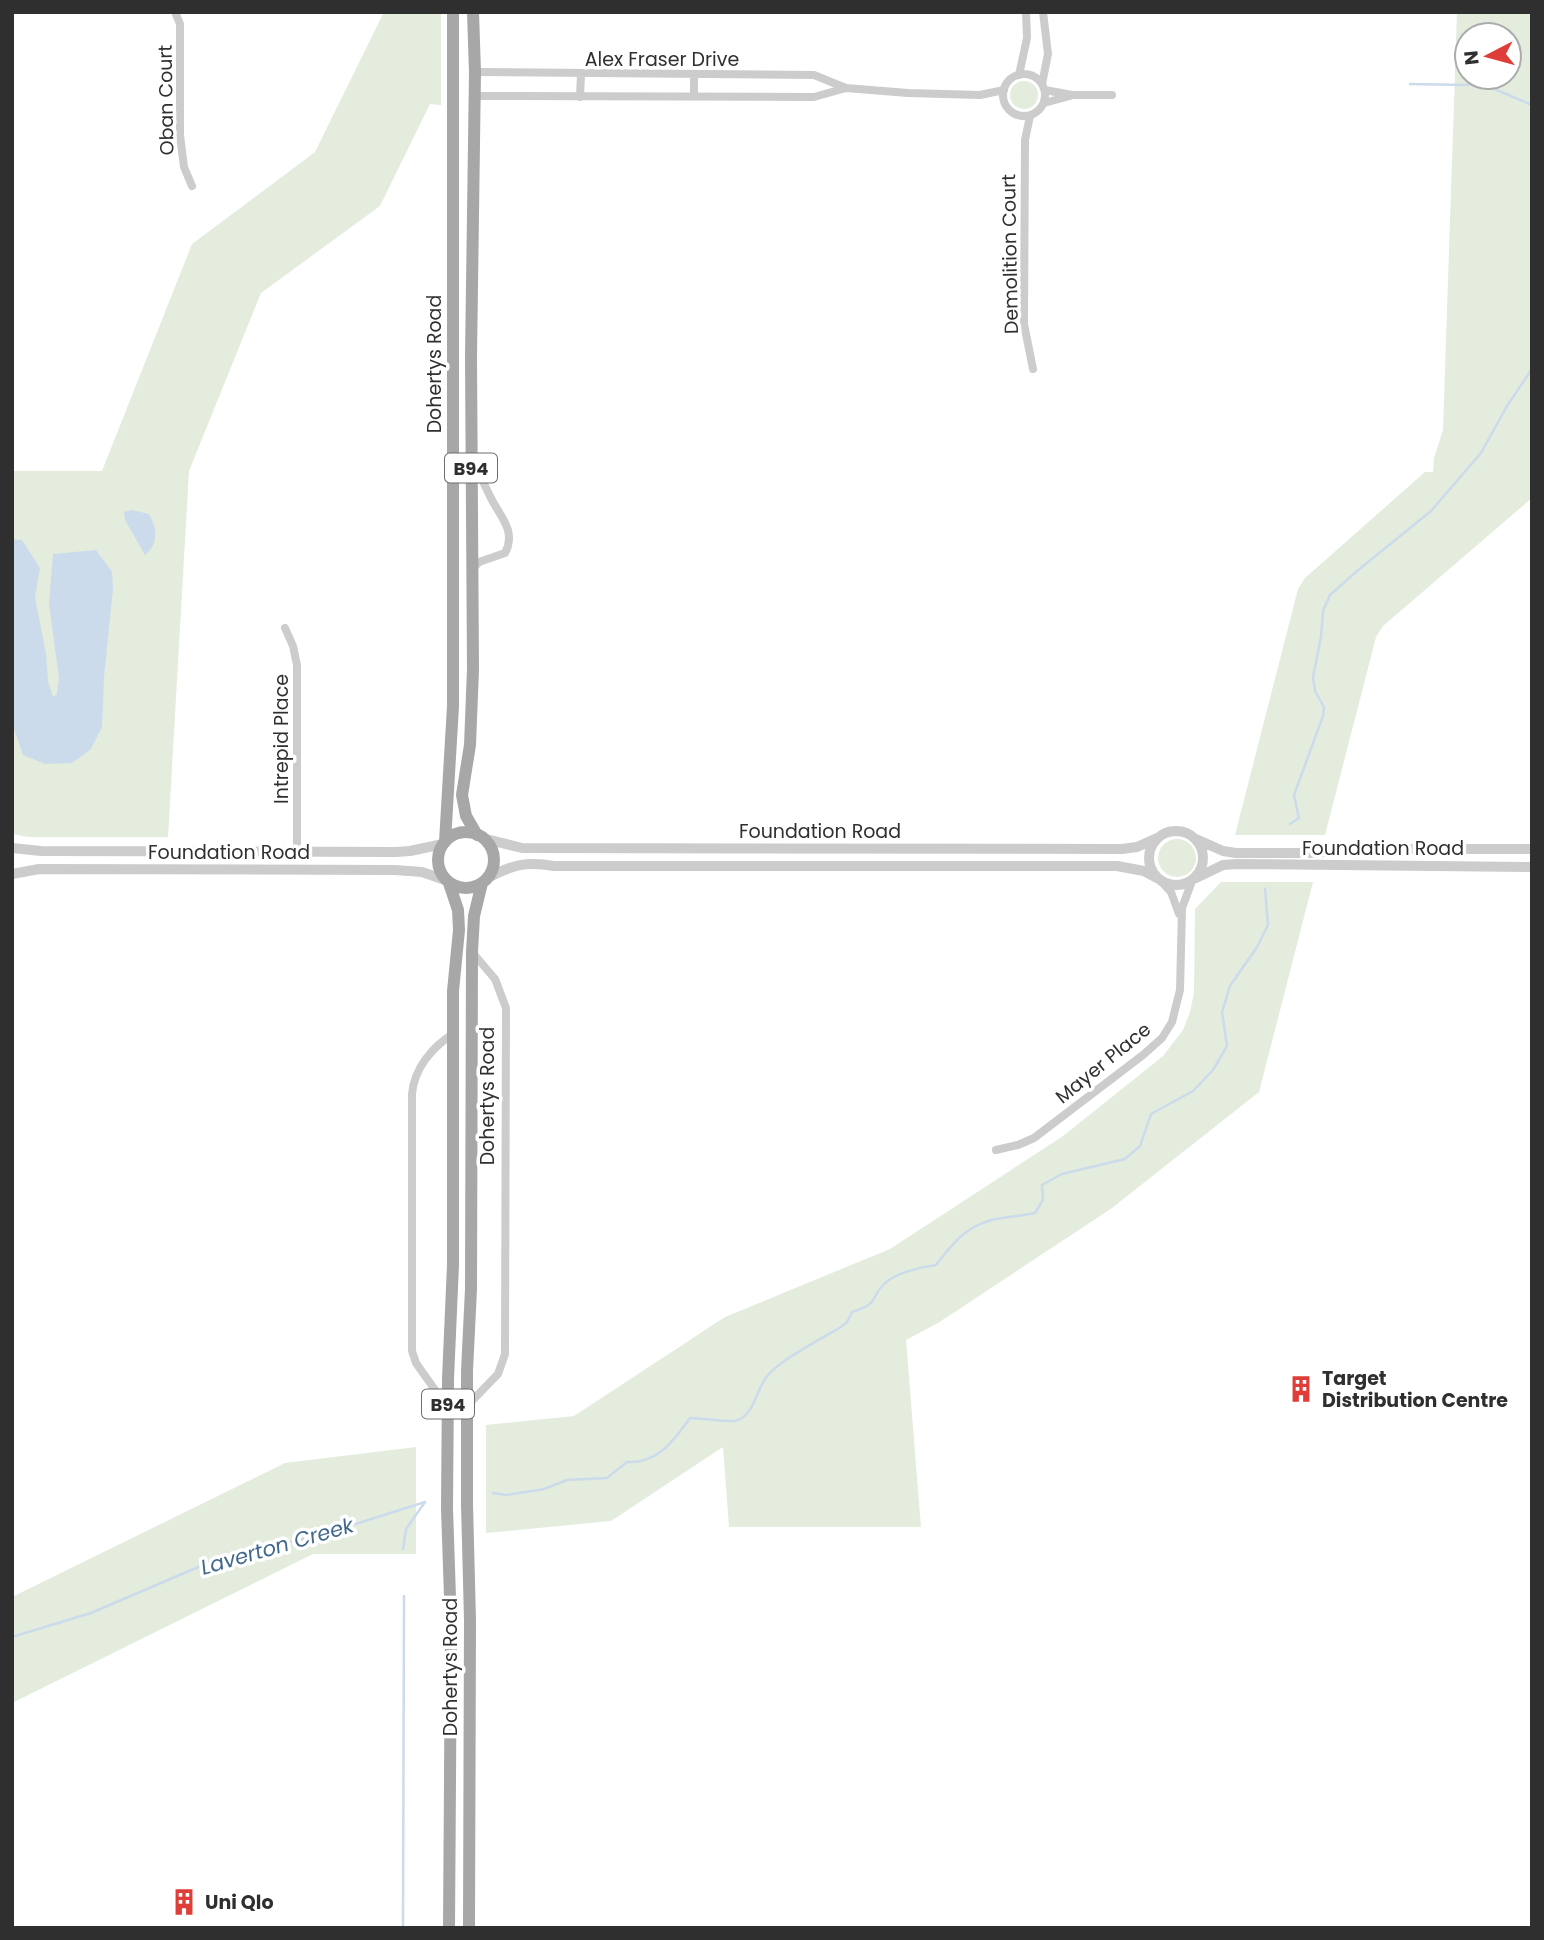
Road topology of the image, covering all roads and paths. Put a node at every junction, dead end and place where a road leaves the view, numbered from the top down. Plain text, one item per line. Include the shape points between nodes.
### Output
1 (175, 12) edge
2 (453, 12) edge
3 (473, 12) edge
4 (1037, 12) edge
5 (1043, 12) edge
6 (1026, 13) edge
7 (475, 72) junction
8 (581, 74) junction
9 (694, 74) junction
10 (1019, 75) junction
11 (453, 85) junction
12 (1043, 87) junction
13 (846, 88) junction
14 (1004, 90) junction
15 (1111, 94) dead end
16 (981, 95) junction
17 (1072, 95) junction
18 (474, 96) junction
19 (694, 96) junction
20 (580, 97) junction
21 (1004, 102) junction
22 (1044, 103) junction
23 (1017, 115) junction
24 (1030, 116) junction
25 (1025, 137) junction
26 (192, 186) dead end
27 (453, 357) junction
28 (471, 357) junction
29 (1034, 369) dead end
30 (471, 452) junction
31 (472, 570) junction
32 (285, 628) dead end
33 (480, 836) junction
34 (1157, 838) junction
35 (1196, 839) junction
36 (444, 843) junction
37 (12, 848) edge
38 (1532, 849) edge
39 (115, 851) junction
40 (297, 852) junction
41 (1532, 866) edge
42 (115, 870) junction
43 (12, 874) edge
44 (1158, 879) junction
45 (1194, 880) junction
46 (447, 881) junction
47 (484, 881) junction
48 (1181, 921) junction
49 (472, 952) junction
50 (453, 1034) junction
51 (996, 1150) dead end
52 (467, 1406) junction
53 (448, 1410) junction
54 (449, 1928) edge
55 (469, 1928) edge

1 - 26 street, Oban Court via 180,24 182,153
2 - 11 main road, Dohertys Road / B94
3 - 7 main road, Dohertys Road / B94
4 - 6 street
5 - 12 street via 1048,54
6 - 10 street via 1027,38
7 - 8 street, Alex Fraser Drive
7 - 11 main road
7 - 18 main road, Dohertys Road / B94
8 - 9 street, Alex Fraser Drive
8 - 20 street
9 - 13 street, Alex Fraser Drive via 814,75
9 - 19 street
10 - 12 street via 1032,75
10 - 14 street via 1009,80
11 - 18 main road
11 - 27 main road, Dohertys Road / B94
12 - 17 street
12 - 22 street
13 - 16 street, Alex Fraser Drive
13 - 19 street, Alex Fraser Drive via 814,97
14 - 16 street, Alex Fraser Drive
14 - 21 street
15 - 17 street
16 - 21 street, Alex Fraser Drive
17 - 22 street
18 - 20 street, Alex Fraser Drive
18 - 28 main road, Dohertys Road / B94
19 - 20 street, Alex Fraser Drive
21 - 23 street
22 - 24 street
23 - 24 street
23 - 25 street, Demolition Court
24 - 25 street, Demolition Court
25 - 29 street, Demolition Court via 1024,324
27 - 28 main road
27 - 36 main road, Dohertys Road / B94 via 453,741
28 - 30 main road, Dohertys Road / B94
30 - 31 main road, Dohertys Road / B94
30 - 31 street, Dohertys Road via 506,521 508,541 505,553 479,562
31 - 33 main road, Dohertys Road / B94 via 471,725 462,794 466,816
32 - 40 street, Intrepid Place via 297,665
33 - 34 street, Foundation Road via 522,848 1114,849 1137,847
33 - 36 main road via 460,833
33 - 47 main road, B94 via 494,858
34 - 35 street via 1172,831
34 - 44 street via 1149,862
35 - 38 street, Foundation Road via 1236,853
35 - 45 street via 1204,863
36 - 40 street, Foundation Road via 410,851
36 - 46 main road, B94 via 438,865
37 - 39 street, Foundation Road
39 - 40 street, Foundation Road
39 - 42 street
41 - 45 street, Foundation Road via 1236,864 1223,865
42 - 43 street, Foundation Road via 39,869
42 - 46 street, Foundation Road via 395,870 422,872
44 - 45 street via 1175,886
44 - 47 street, Foundation Road via 1117,866 519,864
44 - 48 street, Mayer Place via 1171,892
45 - 48 street, Mayer Place
46 - 47 main road via 465,889
46 - 50 main road, Dohertys Road / B94 via 459,918
47 - 49 main road, Dohertys Road / B94 via 474,916
48 - 51 street, Mayer Place via 1180,990 1172,1022 1162,1038 1034,1138
49 - 52 main road, Dohertys Road / B94
49 - 52 street, Dohertys Road via 495,979 506,1008 505,1354 498,1374
50 - 53 main road, Dohertys Road / B94
50 - 53 street, Dohertys Road via 422,1065 412,1094 412,1351
52 - 55 main road, Dohertys Road / B94
53 - 54 main road, Dohertys Road / B94

